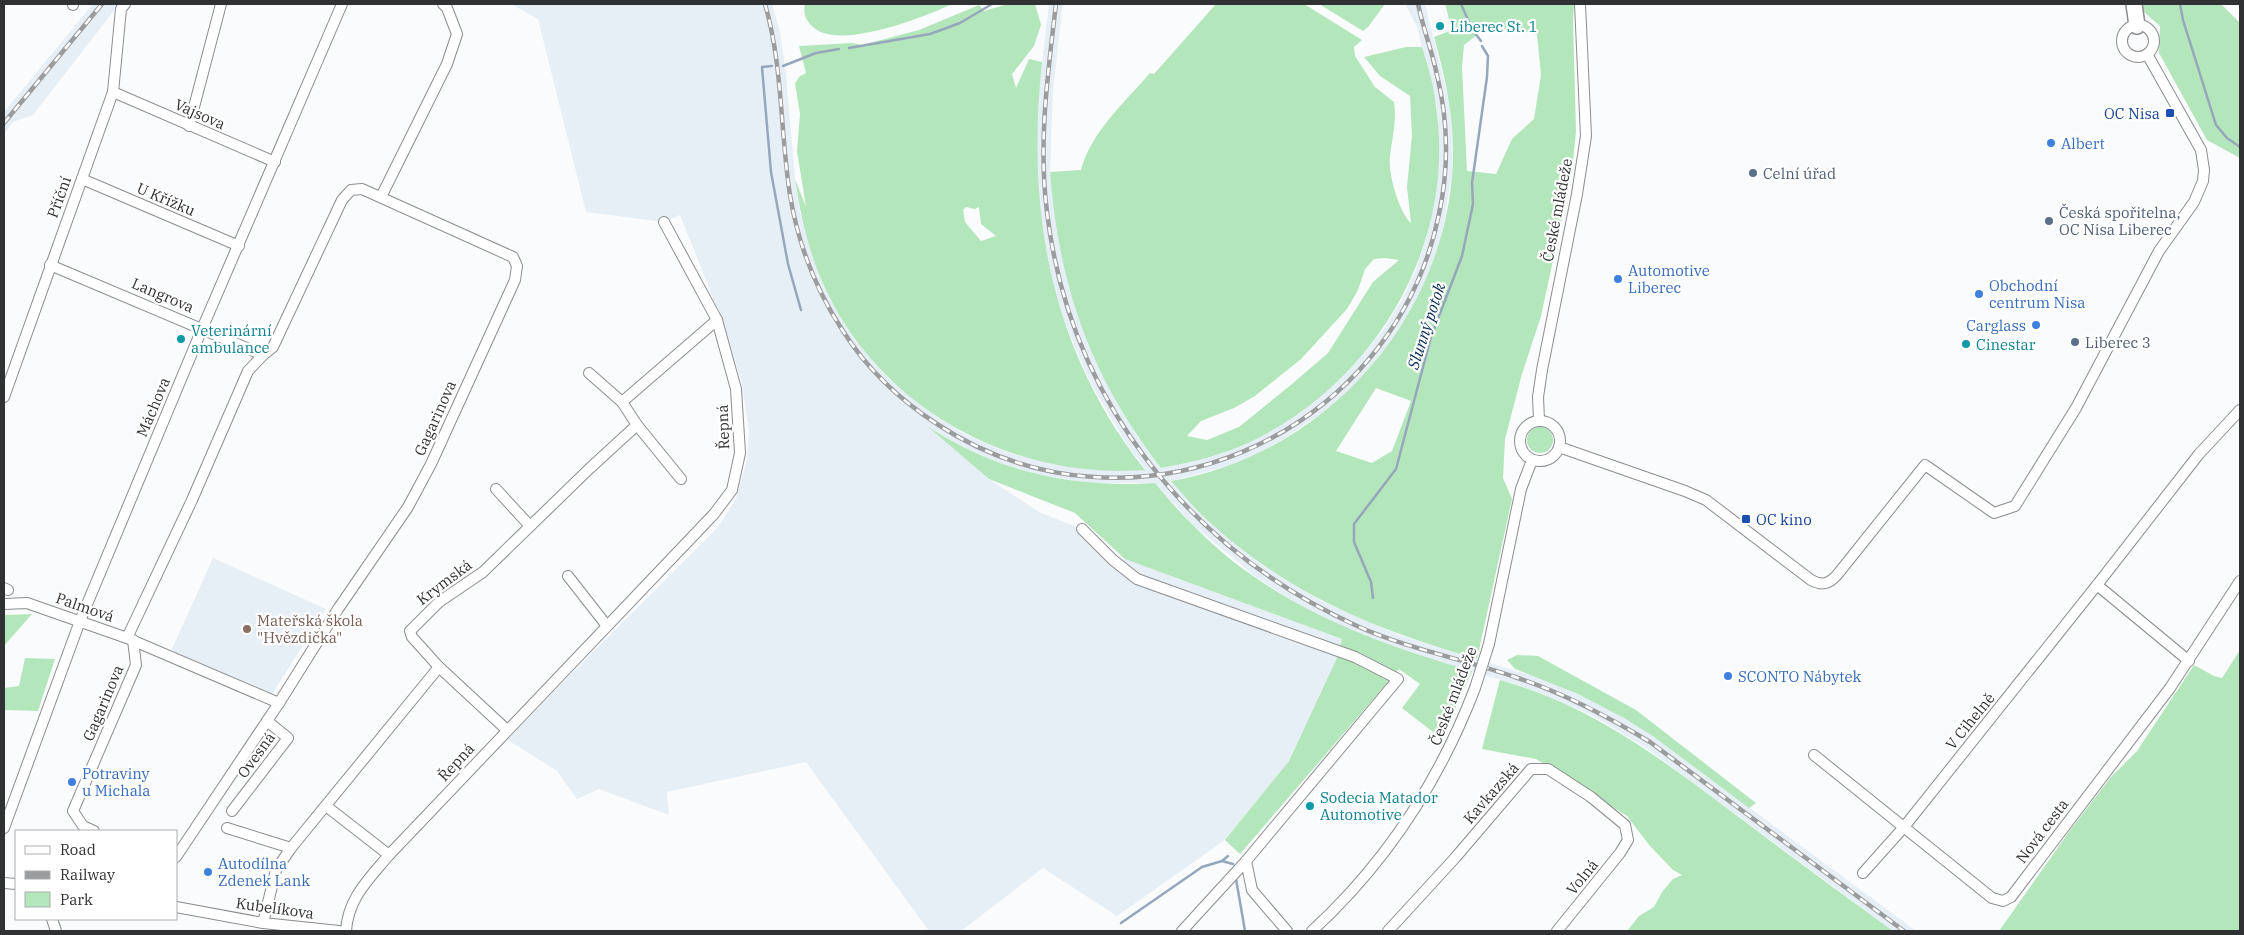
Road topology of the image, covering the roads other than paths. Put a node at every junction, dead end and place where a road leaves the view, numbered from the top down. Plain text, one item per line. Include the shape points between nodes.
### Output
1 (125, 4) edge
2 (221, 4) edge
3 (342, 4) edge
4 (443, 4) edge
5 (1580, 4) edge
6 (2134, 4) edge
7 (2137, 26) junction
8 (2147, 54) junction
9 (113, 92) junction
10 (189, 126) junction
11 (274, 162) junction
12 (82, 178) junction
13 (381, 198) junction
14 (664, 222) dead end
15 (239, 246) junction
16 (50, 265) junction
17 (716, 320) junction
18 (202, 329) junction
19 (262, 355) junction
20 (589, 373) dead end
21 (4, 397) edge
22 (622, 402) junction
23 (2240, 410) edge
24 (1539, 420) junction
25 (637, 425) junction
26 (1559, 447) junction
27 (1532, 460) junction
28 (681, 479) dead end
29 (496, 489) dead end
30 (530, 526) junction
31 (1082, 529) dead end
32 (568, 576) dead end
33 (2240, 581) edge
34 (2098, 585) junction
35 (4, 604) edge
36 (80, 621) junction
37 (607, 626) junction
38 (130, 639) junction
39 (2189, 661) junction
40 (439, 667) junction
41 (279, 703) junction
42 (267, 721) junction
43 (508, 730) junction
44 (1814, 755) dead end
45 (326, 806) junction
46 (232, 811) dead end
47 (1904, 827) junction
48 (4, 828) edge
49 (227, 828) dead end
50 (92, 830) edge
51 (1628, 840) joint
52 (291, 848) junction
53 (178, 854) edge
54 (389, 855) junction
55 (1246, 861) junction
56 (1863, 873) dead end
57 (178, 907) edge
58 (263, 923) junction
59 (340, 931) edge
60 (346, 931) edge
61 (1182, 931) edge
62 (1287, 931) edge
63 (1312, 931) edge
64 (1388, 931) edge
65 (1557, 931) edge

1 - 9 street, Příční via 121,9
2 - 10 street
3 - 11 street, Máchova
4 - 13 street via 457,34 448,64
5 - 24 street, České mládeže via 1586,136 1542,370
6 - 7 highway
7 - 8 street via 2146,28 2153,36 2153,46
7 - 8 street via 2124,33 2123,47 2132,56
8 - 26 street via 2201,150 2203,181 2194,202 2159,252 2076,408 2015,506 1994,512 1924,465 1833,581 1821,584 1811,580 1706,500
9 - 10 street, Vajsova
9 - 12 street, Příční
10 - 11 street, Vajsova
11 - 15 street, Máchova
12 - 15 street, U Křížku
12 - 16 street, Příční
13 - 19 street, Gagarinova via 362,189 351,190 342,200 274,347
13 - 41 street, Gagarinova via 513,257 517,266 515,280 408,507
14 - 17 street, Řepná
15 - 18 street, Máchova
16 - 18 street, Langrova
16 - 21 street, Příční
17 - 22 street
17 - 37 street, Řepná via 736,389 740,453 732,490 714,514
18 - 19 street, Langrova
18 - 36 street, Máchova
19 - 38 street, Gagarinova via 248,371
20 - 22 street
22 - 25 street
23 - 34 street, V Cihelně via 2199,454
24 - 26 street via 1550,423 1557,430
24 - 27 street via 1526,425 1520,437 1522,451
25 - 28 street
25 - 30 street, Krymská
26 - 27 street via 1549,459
27 - 63 street, České mládeže, bridge via 1521,489 1489,644 1456,737 1433,780 1384,854
29 - 30 street
30 - 40 street, Krymská via 483,572 439,602 410,630 412,637
31 - 55 street via 1137,579 1355,657 1398,679
32 - 37 street
33 - 39 street, Nová cesta
34 - 39 street
34 - 47 street, V Cihelně
35 - 36 street, Palmová via 27,603
36 - 38 street, Palmová
36 - 48 street, Máchova
37 - 43 street, Řepná
38 - 41 street
38 - 50 street, Gagarinova via 136,665 73,811 83,826
39 - 47 street, Nová cesta via 2011,897 2003,901 1992,898
40 - 43 street, Krymská
40 - 45 street
41 - 42 street, Gagarinova
42 - 46 street, Ovesná via 288,738
42 - 53 street, Gagarinova
43 - 54 street, Řepná
44 - 47 street, Nová cesta
45 - 52 street
45 - 54 street
47 - 56 street, V Cihelně
49 - 52 street
51 - 64 street, Kavkazská via 1625,825 1591,797 1548,769 1531,770
51 - 65 street, Volná
52 - 58 street via 276,870
54 - 60 street, Řepná via 354,898
55 - 61 street
55 - 62 street via 1252,890
57 - 58 street, Kubelíkova
58 - 59 street, Kubelíkova

